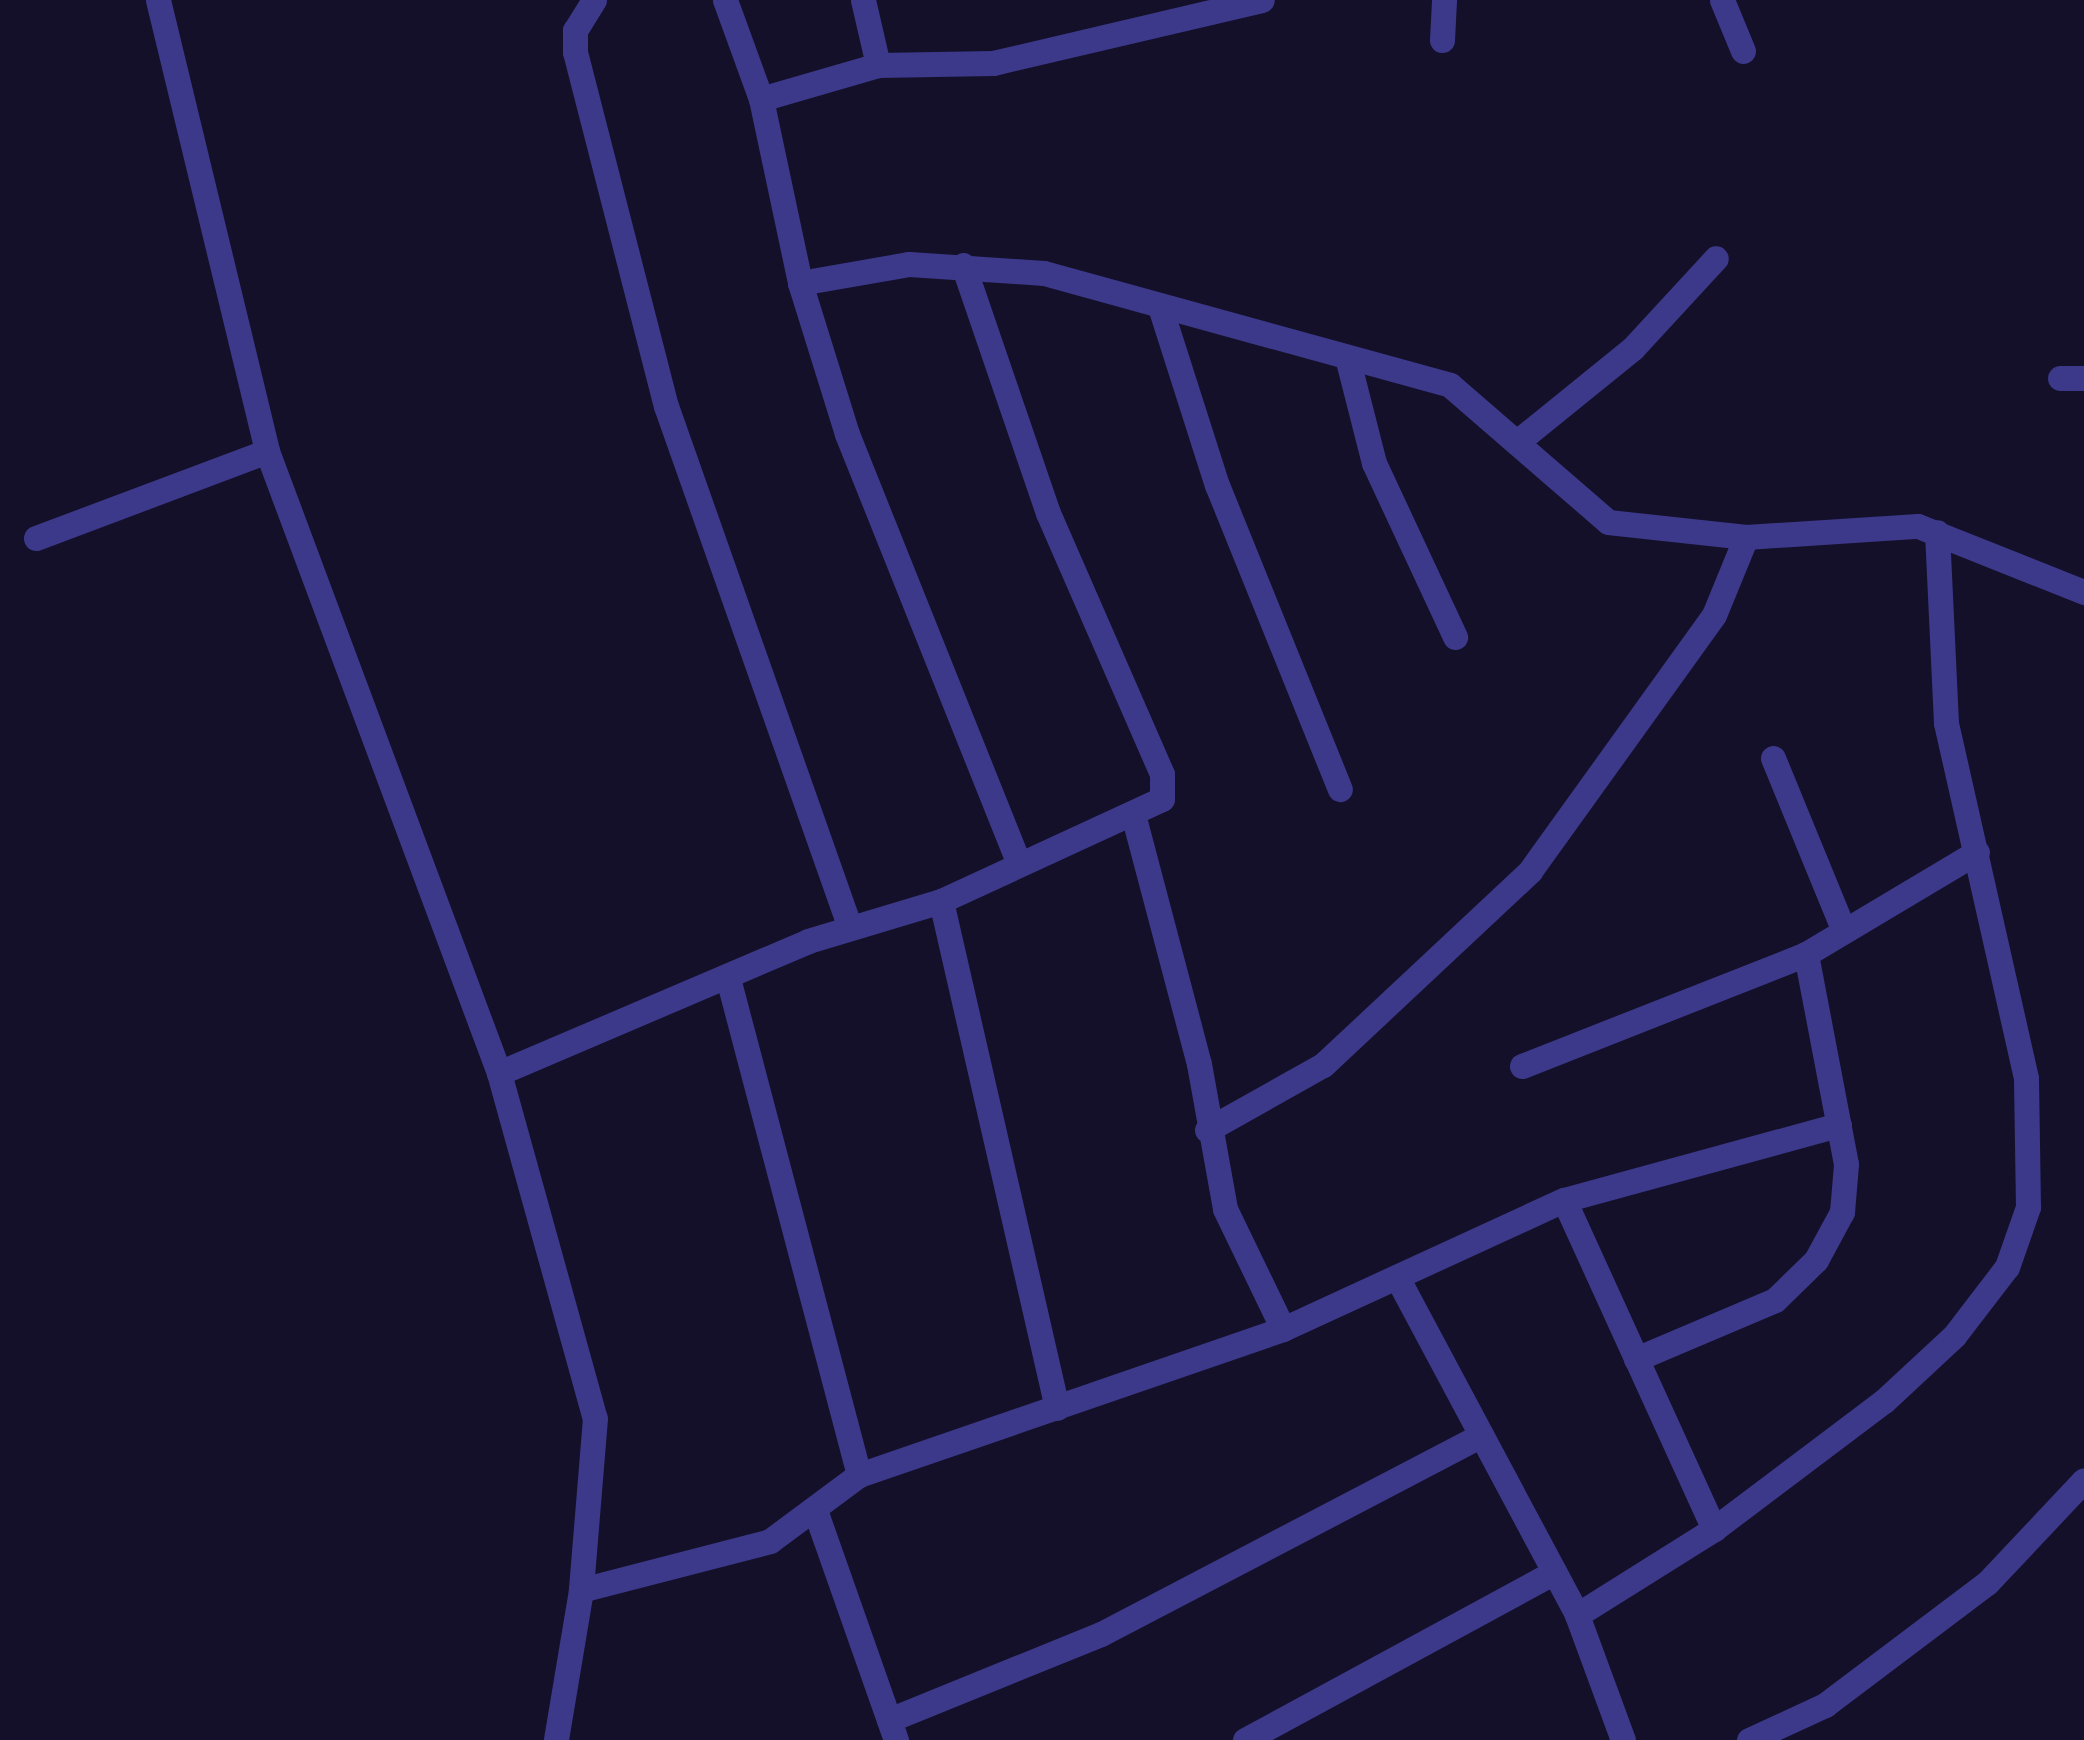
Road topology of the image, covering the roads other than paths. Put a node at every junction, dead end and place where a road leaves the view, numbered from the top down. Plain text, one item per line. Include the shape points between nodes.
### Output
1 (158, 0) edge
2 (594, 0) edge
3 (725, 0) edge
4 (864, 0) edge
5 (1262, 0) edge
6 (1444, 0) edge
7 (1722, 0) edge
8 (1442, 40) dead end
9 (1743, 51) dead end
10 (878, 65) junction
11 (761, 99) junction
12 (1716, 258) dead end
13 (963, 265) junction
14 (800, 283) junction
15 (1161, 310) junction
16 (1346, 356) junction
17 (1517, 442) junction
18 (267, 451) junction
19 (1938, 532) junction
20 (1746, 537) junction
21 (36, 538) dead end
22 (2084, 592) edge
23 (1455, 637) dead end
24 (1774, 758) dead end
25 (1340, 789) dead end
26 (1134, 818) junction
27 (1978, 852) junction
28 (1019, 863) junction
29 (941, 901) junction
30 (850, 925) junction
31 (1844, 931) junction
32 (1806, 954) junction
33 (728, 982) junction
34 (1522, 1066) dead end
35 (499, 1072) junction
36 (1839, 1124) junction
37 (1207, 1130) junction
38 (1564, 1200) junction
39 (1399, 1280) junction
40 (1283, 1329) junction
41 (1636, 1358) junction
42 (1057, 1408) junction
43 (1482, 1435) junction
44 (859, 1474) junction
45 (2084, 1480) edge
46 (815, 1510) junction
47 (1714, 1529) junction
48 (1554, 1572) junction
49 (581, 1590) junction
50 (1577, 1615) junction
51 (892, 1730) edge
52 (556, 1740) edge
53 (1245, 1740) edge
54 (1623, 1740) edge
55 (1749, 1740) edge

1 - 18 street
2 - 30 street via 575,30 575,52 666,406
3 - 11 street
4 - 10 street
5 - 10 street via 993,63
6 - 8 street
7 - 9 street
10 - 11 street
11 - 14 street
12 - 17 street via 1633,348
13 - 14 street via 909,264
13 - 15 street via 1044,273
13 - 26 street via 1048,513 1162,774 1162,799
14 - 28 street via 878,525
15 - 16 street
15 - 25 street via 1211,466
16 - 17 street via 1450,386
16 - 23 street via 1374,463
17 - 20 street via 1608,522
18 - 21 street
18 - 35 street
19 - 20 street
19 - 22 street
19 - 27 street via 1946,722
20 - 37 street via 1714,615 1530,871 1323,1065
24 - 31 street
26 - 28 street
26 - 37 street via 1200,1064
27 - 31 street
27 - 47 street via 2026,1078 2028,1206 2008,1267 1954,1336 1884,1400
28 - 29 street
29 - 30 street
29 - 42 street
30 - 33 street
31 - 32 street
32 - 34 street
32 - 36 street
33 - 35 street
33 - 44 street
35 - 49 street via 595,1418
36 - 38 street
36 - 41 street via 1842,1212 1816,1260 1776,1300
37 - 40 street via 1224,1209
38 - 39 street via 1478,1233
38 - 41 street
39 - 40 street
39 - 43 street
40 - 42 street
41 - 47 street
42 - 44 street
43 - 48 street
43 - 51 street via 1101,1634
44 - 46 street
45 - 55 street via 1988,1583 1826,1705
46 - 49 street via 770,1541
46 - 51 street
47 - 50 street
48 - 50 street
48 - 53 street
49 - 52 street
50 - 54 street

